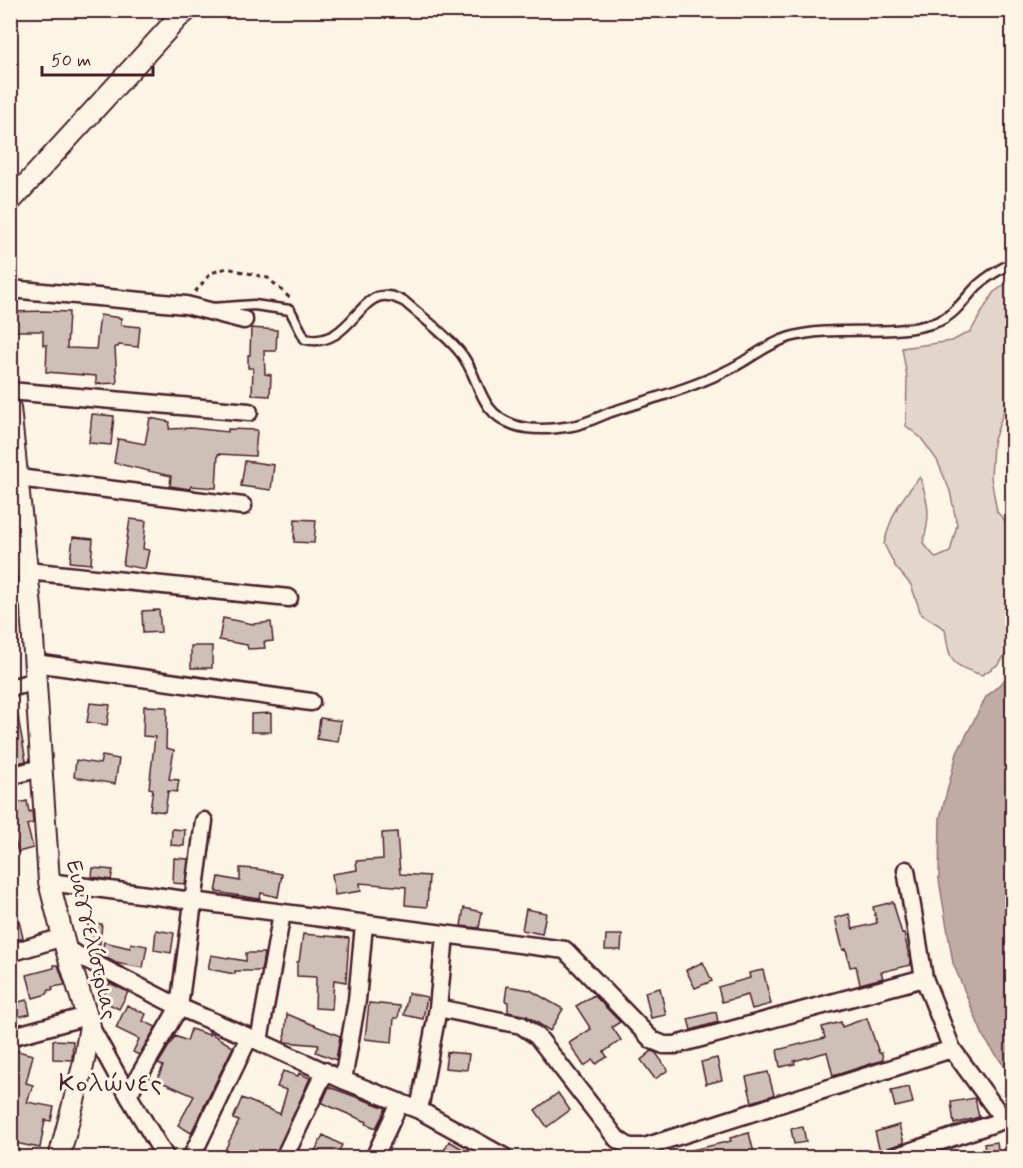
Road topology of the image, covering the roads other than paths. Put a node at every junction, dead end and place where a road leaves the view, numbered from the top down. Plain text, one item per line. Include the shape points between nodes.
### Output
1 (188, 10) edge
2 (10, 202) edge
3 (1012, 263) edge
4 (10, 289) edge
5 (204, 310) junction
6 (244, 320) dead end
7 (10, 391) edge
8 (10, 408) edge
9 (249, 412) dead end
10 (18, 478) junction
11 (15, 505) edge
12 (243, 506) dead end
13 (27, 571) junction
14 (30, 593) junction
15 (10, 598) edge
16 (289, 598) dead end
17 (35, 672) junction
18 (10, 688) edge
19 (311, 702) dead end
20 (41, 768) junction
21 (10, 776) edge
22 (204, 821) dead end
23 (906, 870) dead end
24 (49, 882) junction
25 (195, 900) junction
26 (282, 913) junction
27 (364, 924) junction
28 (445, 935) junction
29 (65, 943) junction
30 (10, 953) edge
31 (924, 978) junction
32 (179, 1007) junction
33 (438, 1008) junction
34 (89, 1021) junction
35 (10, 1037) edge
36 (254, 1039) junction
37 (952, 1049) junction
38 (325, 1071) junction
39 (343, 1080) junction
40 (128, 1095) junction
41 (400, 1102) junction
42 (419, 1110) junction
43 (1008, 1120) edge
44 (59, 1158) edge
45 (166, 1158) edge
46 (191, 1158) edge
47 (284, 1158) edge
48 (374, 1158) edge
49 (507, 1158) edge
50 (891, 1158) edge

1 - 2 street
3 - 5 lane via 979,285 955,312 936,323 909,329 810,332 766,347 729,370 683,390 574,426 539,429 516,426 499,418 486,404 460,351 405,302 395,298 379,297 329,339 317,342 305,339 290,309 255,305
4 - 5 street
5 - 6 street
7 - 9 street
8 - 10 street, Ευαγγελίστριας
10 - 11 street, Ευαγγελίστριας
10 - 12 street
11 - 13 street, Ευαγγελίστριας
13 - 14 street, Ευαγγελίστριας
13 - 16 street
14 - 15 street
14 - 17 street, Ευαγγελίστριας
17 - 18 street
17 - 19 street
17 - 20 street, Ευαγγελίστριας
20 - 21 street
20 - 24 street, Ευαγγελίστριας
22 - 25 street
23 - 31 street
24 - 25 street
24 - 29 street, Ευαγγελίστριας
25 - 26 street
25 - 32 street
26 - 27 street
26 - 36 street
27 - 28 street
27 - 39 street via 357,1000
28 - 31 street via 566,950 652,1040 675,1046
28 - 33 street
29 - 30 street
29 - 32 street
29 - 34 street, Ευαγγελίστριας
31 - 37 street
32 - 36 street
32 - 40 street
33 - 37 street via 521,1025 537,1036 617,1138 629,1147 644,1147
33 - 42 street
34 - 35 street
34 - 40 street
34 - 44 street, Ευαγγελίστριας via 83,1066
36 - 38 street
36 - 46 street
37 - 43 street
38 - 39 street
38 - 47 street
39 - 41 street
40 - 45 street
41 - 42 street
41 - 48 street
42 - 49 street
43 - 50 street

